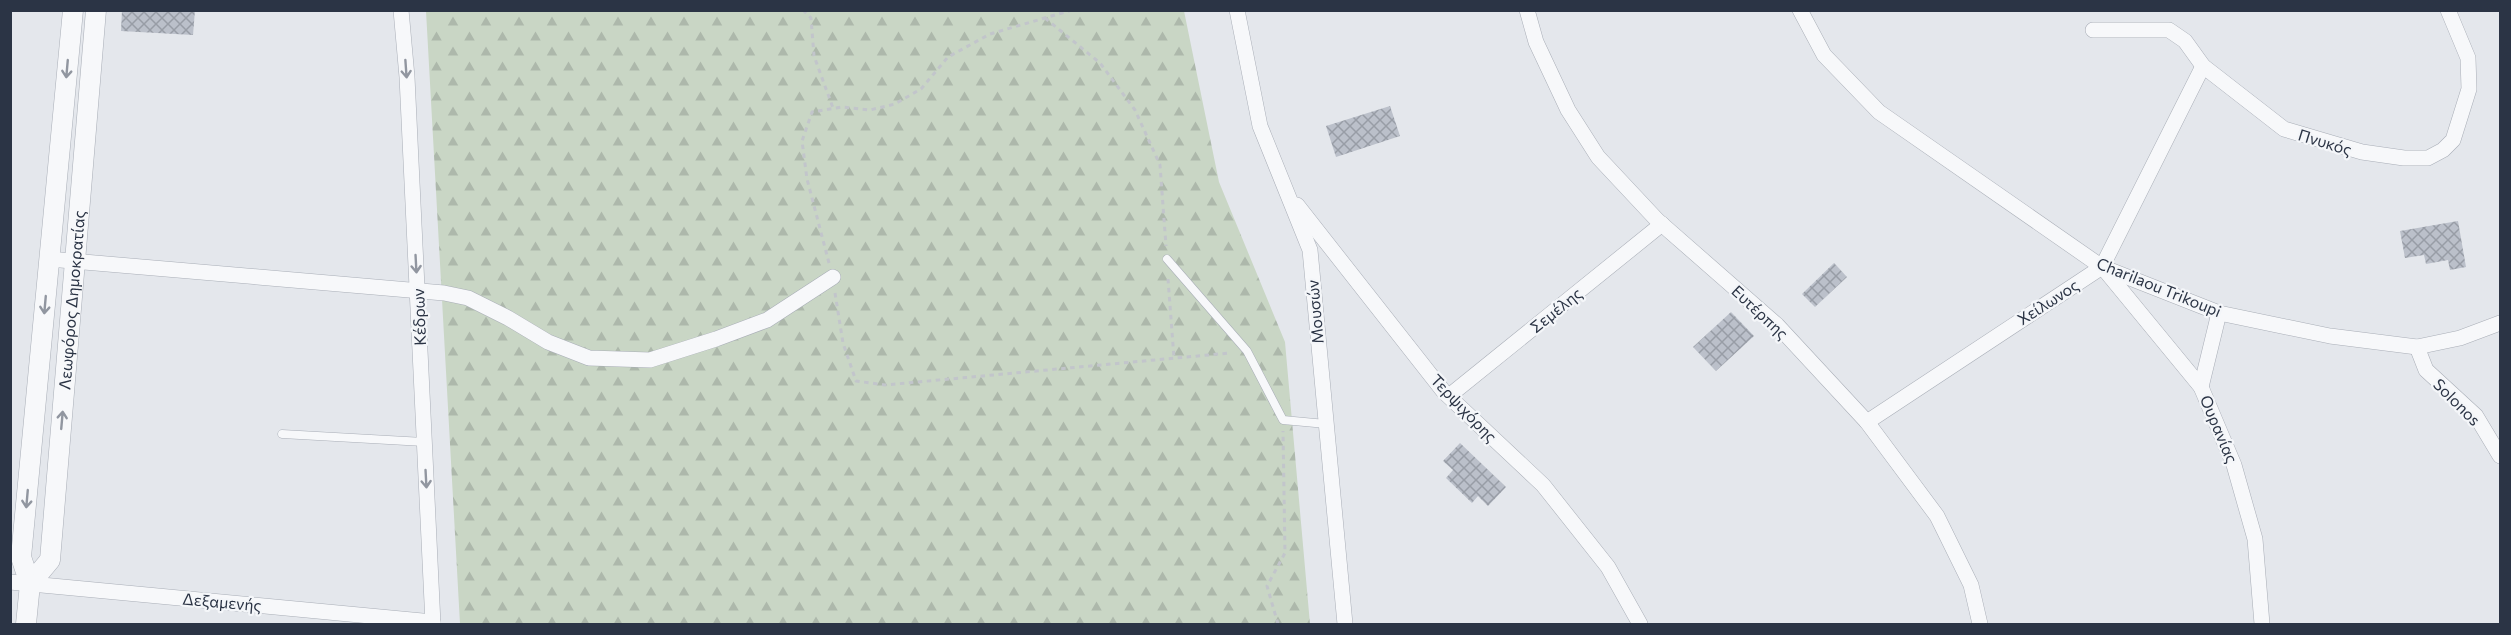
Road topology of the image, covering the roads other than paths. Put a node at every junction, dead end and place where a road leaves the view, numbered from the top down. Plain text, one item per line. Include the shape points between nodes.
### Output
1 (73, 10) edge
2 (401, 10) edge
3 (1237, 10) edge
4 (1527, 10) edge
5 (1800, 10) edge
6 (2448, 10) edge
7 (96, 11) edge
8 (2093, 30) dead end
9 (2203, 66) junction
10 (1287, 190) junction
11 (1662, 224) junction
12 (1328, 245) junction
13 (1310, 250) junction
14 (49, 259) junction
15 (1167, 259) road end
16 (76, 262) junction
17 (2102, 267) junction
18 (833, 277) road end
19 (418, 292) junction
20 (2219, 313) junction
21 (2500, 324) edge
22 (2417, 347) junction
23 (2201, 387) junction
24 (1449, 396) junction
25 (1867, 422) junction
26 (1326, 424) junction
27 (282, 434) dead end
28 (424, 442) junction
29 (2500, 456) edge
30 (10, 582) edge
31 (30, 584) junction
32 (433, 623) edge
33 (26, 624) edge
34 (1345, 624) edge
35 (1640, 624) edge
36 (1980, 624) edge
37 (2262, 624) edge

1 -> 14 street, Λεωφόρος Δημοκρατίας
2 -> 19 street, Κέδρων
3 - 10 street, Μουσών via 1260,126
4 - 11 street, Ευτέρπης via 1536,42 1568,110 1598,157
5 - 17 street, Charilaou Trikoupi via 1824,55 1879,112
6 - 9 street, Πνυκός via 2468,58 2469,89 2453,140 2428,158 2362,153 2284,129
7 - 16 street, Λεωφόρος Δημοκρατίας
8 - 9 street, Πνυκός via 2169,30 2185,41
9 - 17 street, Χείλωνος
10 - 12 street, Τερψιχόρης
10 - 13 street, Μουσών
11 - 24 street, Σεμέλης
11 - 25 street, Ευτέρπης via 1777,325
12 - 13 street
12 - 24 street, Τερψιχόρης
13 - 26 street, Μουσών
14 - 16 street
14 -> 31 street, Λεωφόρος Δημοκρατίας via 21,556
15 - 26 lane via 1247,351 1282,420
16 - 19 street
31 -> 16 street, Λεωφόρος Δημοκρατίας via 50,560
17 - 20 street, Charilaou Trikoupi
17 - 23 street, Ουρανίας
17 - 25 street, Χείλωνος
18 - 19 street via 767,320 650,360 589,358 548,342 468,298
19 - 28 street, Κέδρων
20 - 22 street, Charilaou Trikoupi via 2331,336
20 - 23 street
21 - 22 street, Charilaou Trikoupi
22 - 29 street, Solonos via 2426,370 2476,416
23 - 37 street, Ουρανίας via 2234,465 2255,539
24 - 35 street, Τερψιχόρης via 1543,485 1608,567
25 - 36 street, Ευτέρπης via 1937,516 1971,585
26 - 34 street, Μουσών
27 - 28 lane
28 -> 32 street, Κέδρων
30 - 31 street, Δεξαμενής
31 - 32 street, Δεξαμενής
31 - 33 street, Λεωφόρος Δημοκρατίας

